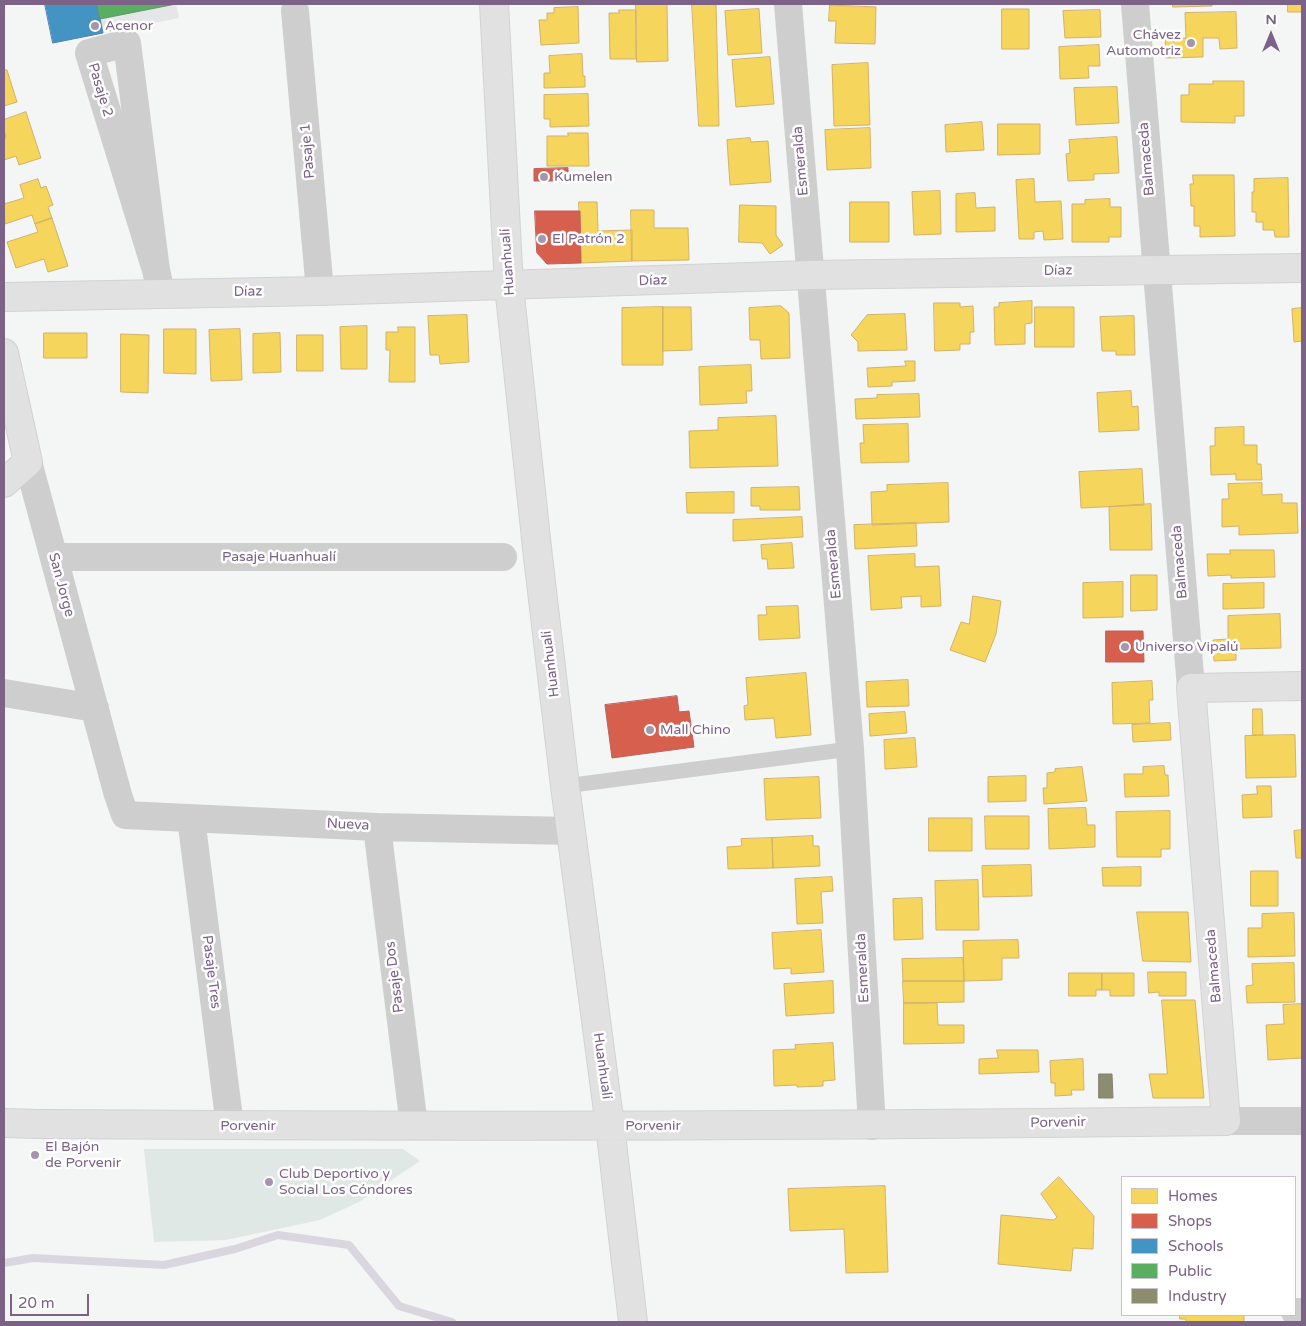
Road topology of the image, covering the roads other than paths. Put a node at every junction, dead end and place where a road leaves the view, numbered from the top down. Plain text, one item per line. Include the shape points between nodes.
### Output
1 (494, 4) edge
2 (788, 4) edge
3 (1135, 4) edge
4 (295, 11) dead end
5 (1302, 268) edge
6 (1156, 269) junction
7 (810, 275) junction
8 (158, 281) junction
9 (509, 286) junction
10 (320, 291) junction
11 (4, 297) edge
12 (4, 353) edge
13 (28, 462) junction
14 (4, 482) edge
15 (54, 557) junction
16 (503, 558) dead end
17 (1302, 686) edge
18 (1191, 688) junction
19 (4, 692) edge
20 (95, 708) junction
21 (850, 749) junction
22 (565, 786) junction
23 (125, 815) joint
24 (191, 818) junction
25 (377, 827) junction
26 (570, 831) junction
27 (1226, 1121) junction
28 (1302, 1121) edge
29 (4, 1122) edge
30 (230, 1126) junction
31 (414, 1126) junction
32 (610, 1126) junction
33 (872, 1126) junction
34 (633, 1322) edge

1 - 9 street, Huanhualí
2 - 7 street, Esmeralda
3 - 6 street, Balmaceda
4 - 10 street, Pasaje 1
5 - 6 street, Díaz
6 - 7 street, Díaz
6 - 18 street, Balmaceda
7 - 9 street, Díaz
7 - 21 street, Esmeralda
8 - 8 street, Pasaje 2 via 140,142 127,43 89,53
8 - 10 street, Díaz
8 - 11 street, Díaz
9 - 10 street, Díaz
9 - 22 street, Huanhualí
12 - 13 street, San Jorge
13 - 14 street
13 - 15 street, San Jorge
15 - 16 street, Pasaje Huanhualí
15 - 20 street, San Jorge
17 - 18 street
18 - 27 street, Balmaceda
19 - 20 street
20 - 23 street, San Jorge
21 - 22 lane
21 - 33 street, Esmeralda
22 - 26 street, Huanhualí
23 - 24 street, Nueva
24 - 25 street, Nueva
24 - 30 street, Pasaje Tres
25 - 26 street, Nueva
25 - 31 street, Pasaje Dos
26 - 32 street, Huanhualí
27 - 28 street, Porvenir
27 - 33 street, Porvenir
29 - 30 street, Porvenir
30 - 31 street, Porvenir
31 - 32 street, Porvenir
32 - 33 street, Porvenir
32 - 34 street, Huanhualí

